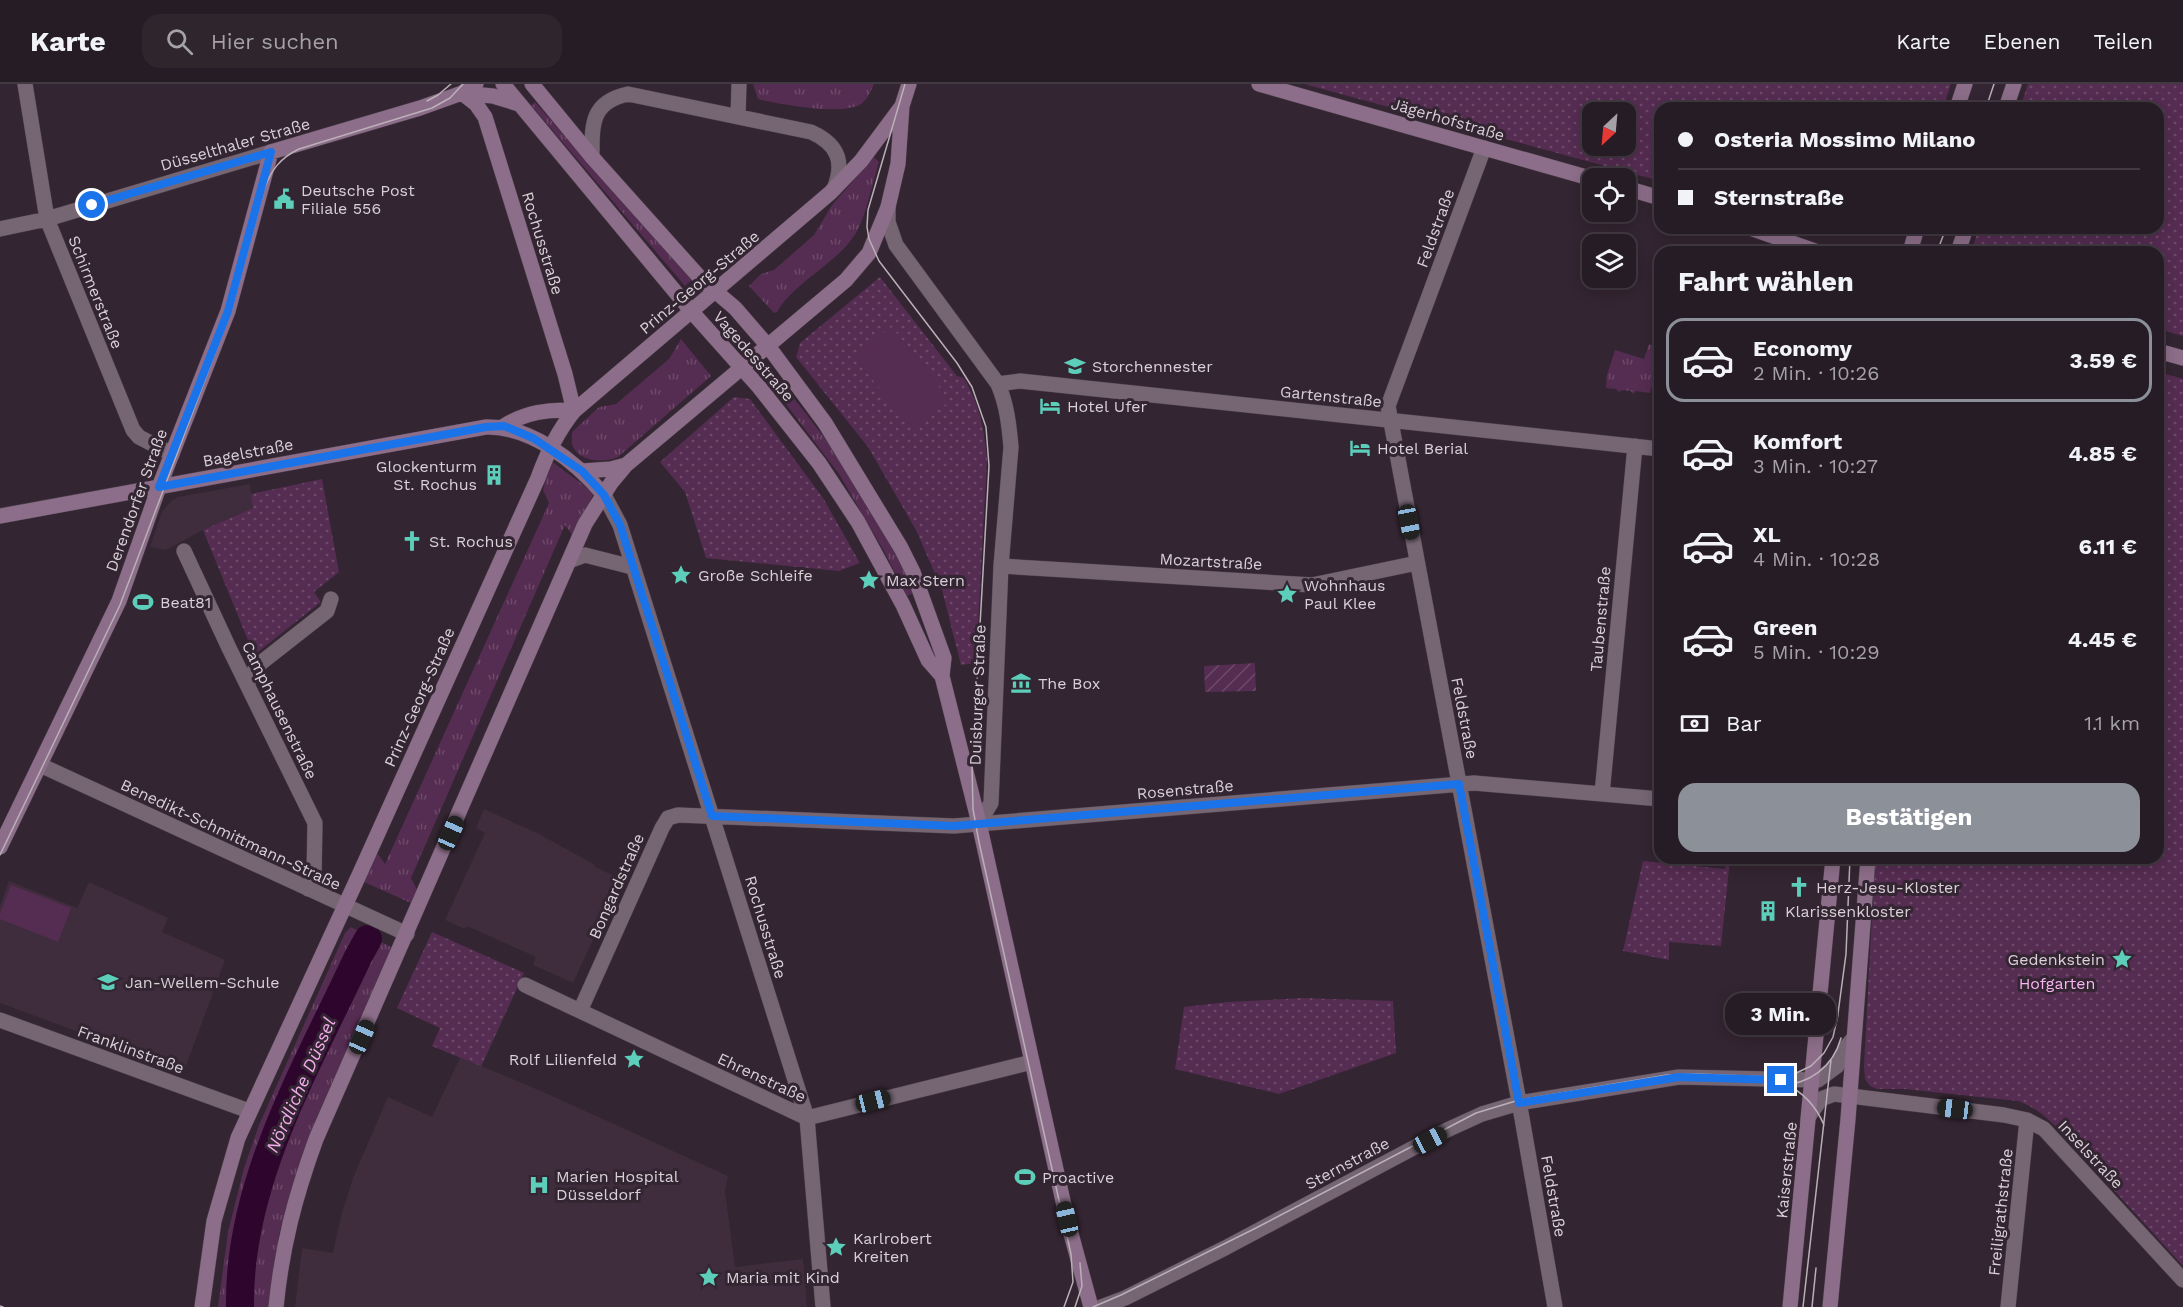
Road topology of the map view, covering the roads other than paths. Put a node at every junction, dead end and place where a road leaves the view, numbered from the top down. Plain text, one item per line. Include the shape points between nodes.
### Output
1 (25, 84) edge
2 (476, 84) edge
3 (503, 84) edge
4 (739, 84) edge
5 (909, 84) edge
6 (1259, 84) edge
7 (1965, 84) edge
8 (2014, 84) edge
9 (532, 86) edge
10 (462, 93) junction
11 (1959, 102) edge
12 (2008, 102) edge
13 (519, 104) junction
14 (902, 106) junction
15 (738, 117) junction
16 (1484, 148) junction
17 (271, 152) junction
18 (592, 157) junction
19 (1582, 176) edge
20 (834, 189) junction
21 (1636, 191) edge
22 (1654, 196) edge
23 (821, 201) joint
24 (888, 207) junction
25 (47, 219) junction
26 (0, 229) edge
27 (1767, 234) edge
28 (1801, 246) edge
29 (715, 291) junction
30 (692, 312) junction
31 (768, 346) junction
32 (2164, 352) edge
33 (2183, 357) edge
34 (742, 368) junction
35 (998, 384) junction
36 (574, 411) junction
37 (1389, 420) junction
38 (504, 426) junction
39 (1635, 446) junction
40 (549, 448) junction
41 (1654, 448) edge
42 (172, 454) junction
43 (626, 465) junction
44 (582, 471) junction
45 (159, 487) junction
46 (604, 495) junction
47 (0, 516) edge
48 (184, 551) dead end
49 (569, 561) junction
50 (1417, 563) junction
51 (1001, 566) junction
52 (632, 567) junction
53 (331, 599) dead end
54 (942, 675) junction
55 (247, 684) junction
56 (40, 765) junction
57 (1459, 784) junction
58 (1602, 794) junction
59 (1654, 798) edge
60 (712, 816) junction
61 (979, 823) junction
62 (0, 847) edge
63 (1832, 864) edge
64 (1868, 864) edge
65 (308, 889) junction
66 (344, 906) junction
67 (407, 934) junction
68 (525, 985) dead end
69 (580, 1011) junction
70 (0, 1020) edge
71 (1853, 1039) junction
72 (1032, 1062) junction
73 (1812, 1080) junction
74 (1850, 1095) junction
75 (1519, 1103) junction
76 (249, 1111) junction
77 (1809, 1116) junction
78 (807, 1118) junction
79 (2027, 1120) junction
80 (2183, 1280) edge
81 (202, 1307) edge
82 (276, 1307) edge
83 (823, 1307) edge
84 (1091, 1307) edge
85 (1101, 1307) edge
86 (1555, 1307) edge
87 (1790, 1307) edge
88 (1830, 1307) edge
89 (2008, 1307) edge

1 - 25 street, Schirmerstraße
2 - 10 main road, Düsselthaler Straße
3 - 13 main road, Vagedesstraße
4 - 15 street
5 - 14 main road, Duisburger Straße
6 - 16 main road, Jägerhofstraße
7 - 11 main road
8 - 12 main road
9 - 18 main road, Vagedesstraße
10 - 13 main road
10 - 17 main road, Düsselthaler Straße
10 - 36 main road, Rochusstraße via 485,117
13 - 30 main road, Vagedesstraße
14 - 20 main road, Duisburger Straße via 861,161
14 - 24 main road, Duisburger Straße via 898,164
15 - 18 street via 627,94 612,98 596,116
15 - 20 street via 824,138 836,151 839,162
16 - 19 main road, Jägerhofstraße
16 - 37 street, Feldstraße via 1388,406
17 - 25 street, Düsselthaler Straße
17 - 42 main road, Derendorfer Straße via 228,311
18 - 29 main road, Vagedesstraße
20 - 23 main road, Duisburger Straße
21 - 22 main road
23 - 29 main road, Prinz-Georg-Straße
24 - 31 main road via 865,259
24 - 35 street, Duisburger Straße via 888,222 896,245
25 - 26 street, Düsselthaler Straße
25 - 42 street, Schirmerstraße via 133,430
27 - 28 main road
29 - 30 main road, Prinz-Georg-Straße
29 - 31 main road, Vagedesstraße
30 - 34 main road, Vagedesstraße
30 - 36 main road, Prinz-Georg-Straße
31 - 34 main road
31 - 54 main road, Vagedesstraße via 825,423 901,548 923,596 944,658
32 - 33 main road
34 - 43 main road
34 - 54 main road, Vagedesstraße via 842,494 882,564 928,660
35 - 37 street, Gartenstraße via 1028,382
35 - 51 street, Duisburger Straße via 1011,447
36 - 38 main road, Bagelstraße via 538,413 516,418
36 - 40 main road, Prinz-Georg-Straße
37 - 39 street, Gartenstraße
37 - 50 street, Feldstraße
38 - 40 main road, Bagelstraße
38 - 45 main road, Bagelstraße
39 - 41 street, Gartenstraße
39 - 58 street, Taubenstraße
40 - 44 main road, Rochusstraße
40 - 66 main road, Prinz-Georg-Straße
42 - 45 main road, Derendorfer Straße
43 - 44 main road
43 - 46 main road
44 - 46 main road, Rochusstraße
45 - 47 main road, Bagelstraße
45 - 56 main road, Derendorfer Straße via 108,627
46 - 49 main road via 585,524
46 - 52 street, Rochusstraße via 620,525
48 - 55 street, Camphausenstraße
49 - 52 street via 585,555
49 - 67 main road
50 - 51 street, Mozartstraße via 1312,585
50 - 57 street, Feldstraße
51 - 61 street, Duisburger Straße via 991,803
52 - 60 street, Rochusstraße
53 - 55 street via 327,611 262,662
54 - 61 main road, Vagedesstraße
55 - 65 street, Camphausenstraße via 315,823 314,876
56 - 62 main road, Derendorfer Straße
56 - 65 street, Benedikt-Schmittmann-Straße
57 - 58 street, Rosenstraße
57 - 61 street, Rosenstraße
57 - 75 street, Feldstraße
58 - 59 street, Rosenstraße
60 - 61 street, Rosenstraße via 954,826
60 - 69 street, Bongardstraße via 668,818
60 - 78 street, Rochusstraße
61 - 72 main road
63 - 73 main road, Kaiserstraße
64 - 71 main road
65 - 66 street, Benedikt-Schmittmann-Straße
66 - 67 street, Benedikt-Schmittmann-Straße
66 - 76 main road, Prinz-Georg-Straße
67 - 82 main road via 297,1191 285,1240
68 - 69 street, Ehrenstraße
69 - 78 street, Ehrenstraße
70 - 76 street, Franklinstraße
71 - 73 street via 1837,1066
71 - 74 main road
72 - 78 street, Ehrenstraße
72 - 84 main road
73 - 75 street, Sternstraße via 1679,1077
73 - 77 main road, Kaiserstraße
74 - 77 street, Inselstraße via 1826,1096
74 - 79 street, Inselstraße
74 - 88 main road
75 - 85 street, Sternstraße via 1447,1130 1225,1248
75 - 86 street, Feldstraße
76 - 81 main road, Prinz-Georg-Straße via 220,1195
77 - 87 main road, Kaiserstraße
78 - 83 street, Rochusstraße
79 - 80 street, Inselstraße via 2044,1129
79 - 89 street, Freiligrathstraße

